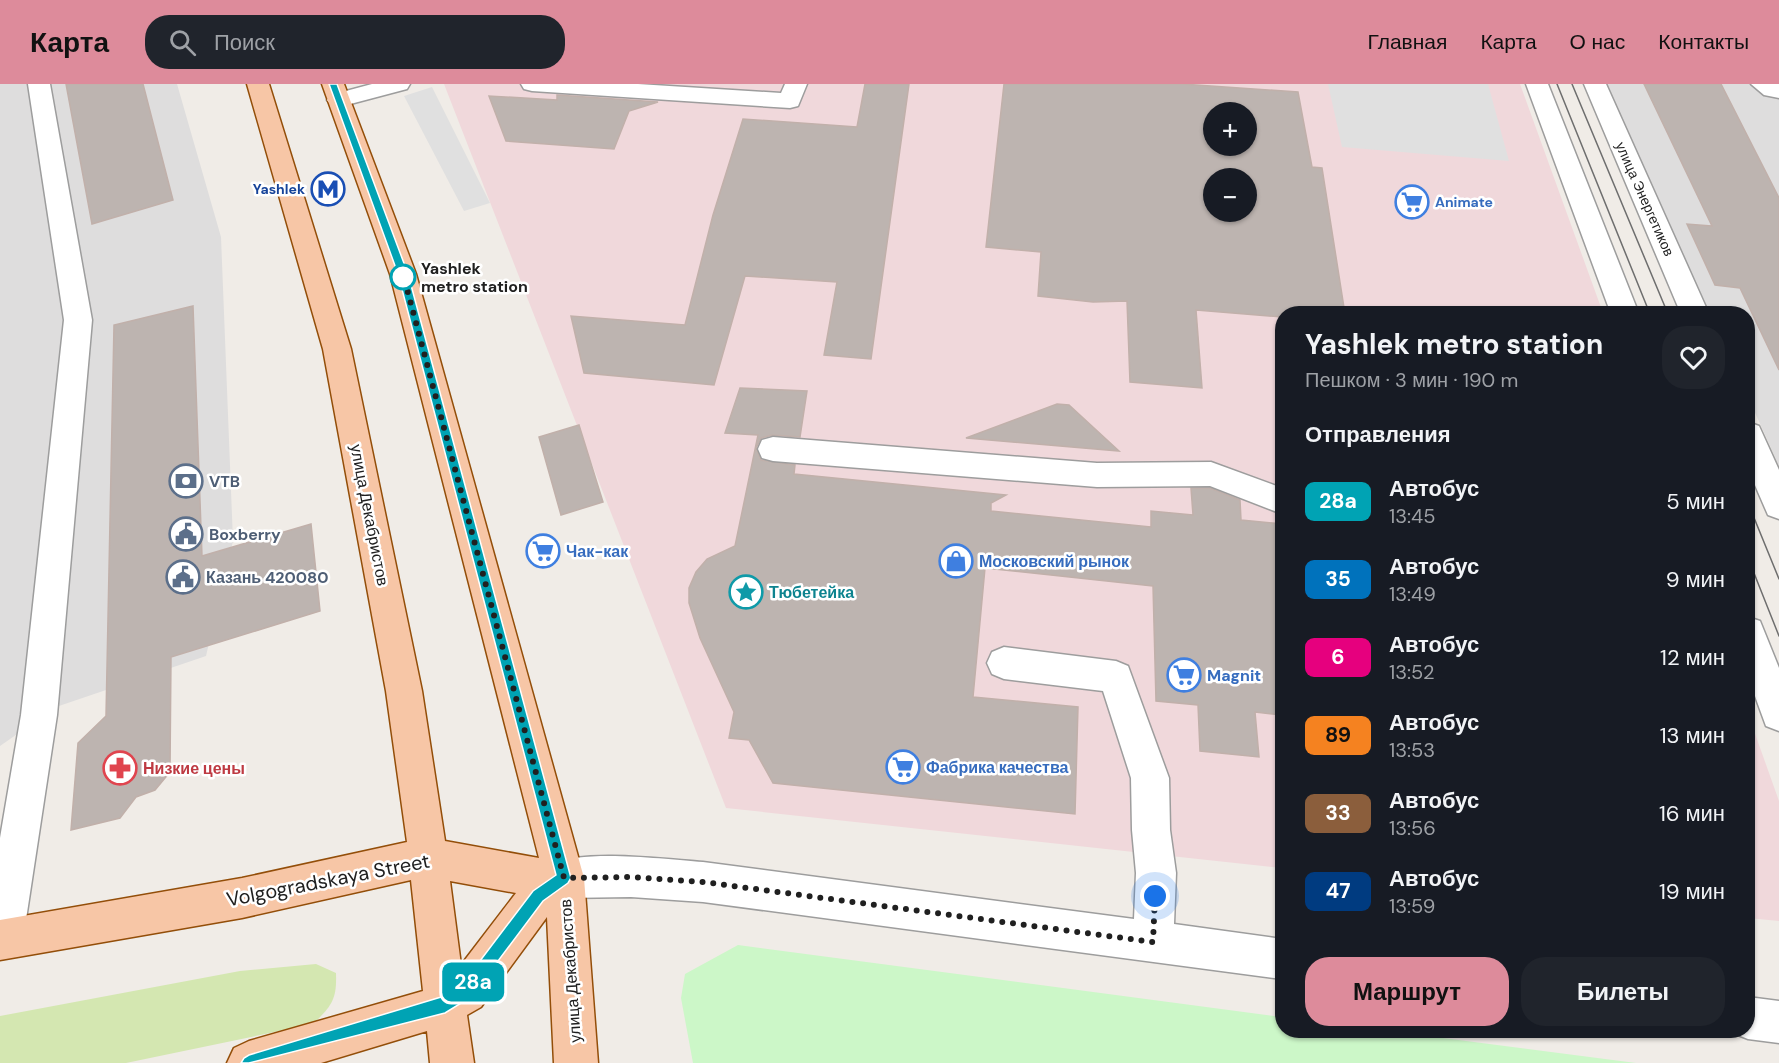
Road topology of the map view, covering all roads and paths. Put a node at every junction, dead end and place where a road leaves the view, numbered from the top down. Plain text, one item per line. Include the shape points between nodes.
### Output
1 (39, 84) edge
2 (258, 84) edge
3 (399, 84) edge
4 (532, 84) edge
5 (796, 84) edge
6 (1537, 84) edge
7 (1595, 84) edge
8 (1762, 84) edge
9 (1779, 91) edge
10 (336, 92) edge
11 (1622, 306) edge
12 (1692, 306) edge
13 (773, 449) dead end
14 (1755, 450) edge
15 (1275, 498) edge
16 (1779, 506) edge
17 (1755, 651) edge
18 (1004, 663) dead end
19 (1779, 714) edge
20 (428, 857) junction
21 (564, 878) junction
22 (1, 940) edge
23 (1153, 942) junction
24 (1275, 958) edge
25 (445, 1005) junction
26 (1755, 1019) edge
27 (1779, 1022) edge
28 (249, 1063) edge
29 (452, 1063) edge
30 (576, 1063) edge

1 - 22 street via 78,320 39,715
2 - 20 main road, улица Декабристов via 337,349 404,691
3 - 10 street
4 - 5 street via 790,101
6 - 11 street
7 - 12 street, улица Энергетиков
8 - 9 street
10 - 21 main road, улица Декабристов via 403,274
13 - 15 street via 1097,475 1211,474
14 - 16 street
17 - 19 street
18 - 23 street via 1116,677 1150,778 1156,873
20 - 21 main road, Volgogradskaya Street via 547,879
20 - 22 main road, Volgogradskaya Street via 242,898
20 - 25 main road, улица Декабристов
21 - 23 street via 703,882
21 - 25 main road via 538,896 466,992
21 - 30 main road, улица Декабристов
23 - 24 street
25 - 28 main road
25 - 29 main road, улица Декабристов
26 - 27 street

